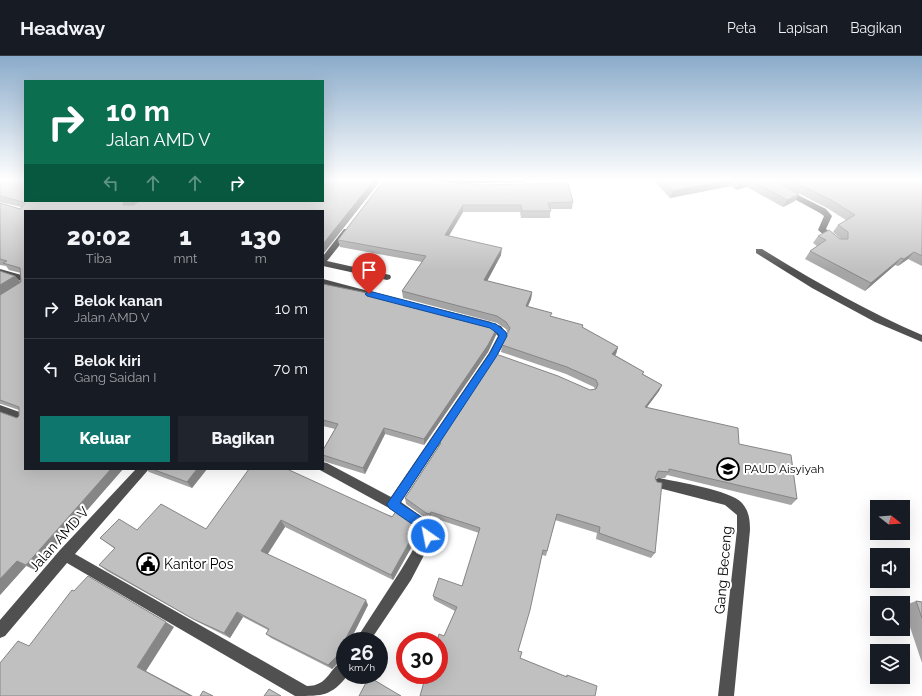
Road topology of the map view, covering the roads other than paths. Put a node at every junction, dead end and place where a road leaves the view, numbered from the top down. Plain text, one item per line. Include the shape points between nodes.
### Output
1 (821, 210) edge
2 (352, 224) edge
3 (839, 243) edge
4 (760, 251) dead end
5 (324, 261) edge
6 (324, 262) edge
7 (0, 272) edge
8 (387, 277) dead end
9 (24, 280) edge
10 (324, 282) edge
11 (385, 298) edge
12 (477, 322) edge
13 (922, 339) edge
14 (0, 409) edge
15 (24, 419) edge
16 (324, 469) edge
17 (142, 470) edge
18 (659, 483) edge
19 (393, 504) junction
20 (65, 555) junction
21 (0, 631) edge
22 (368, 632) edge
23 (336, 681) edge
24 (726, 696) edge

1 - 3 street via 828,216 822,230
2 - 5 street
4 - 13 street via 815,286 878,320
6 - 8 street
7 - 9 street
10 - 11 street
12 - 19 street via 498,328 502,332 497,356
14 - 15 street
16 - 19 street
17 - 20 street, Jalan AMD V
18 - 24 street, Gang Beceng via 726,500 737,505 742,512 744,521 741,559
19 - 22 street via 428,528 428,536 406,575
20 - 21 street, Jalan AMD V
20 - 23 street via 306,694 314,696 322,693

